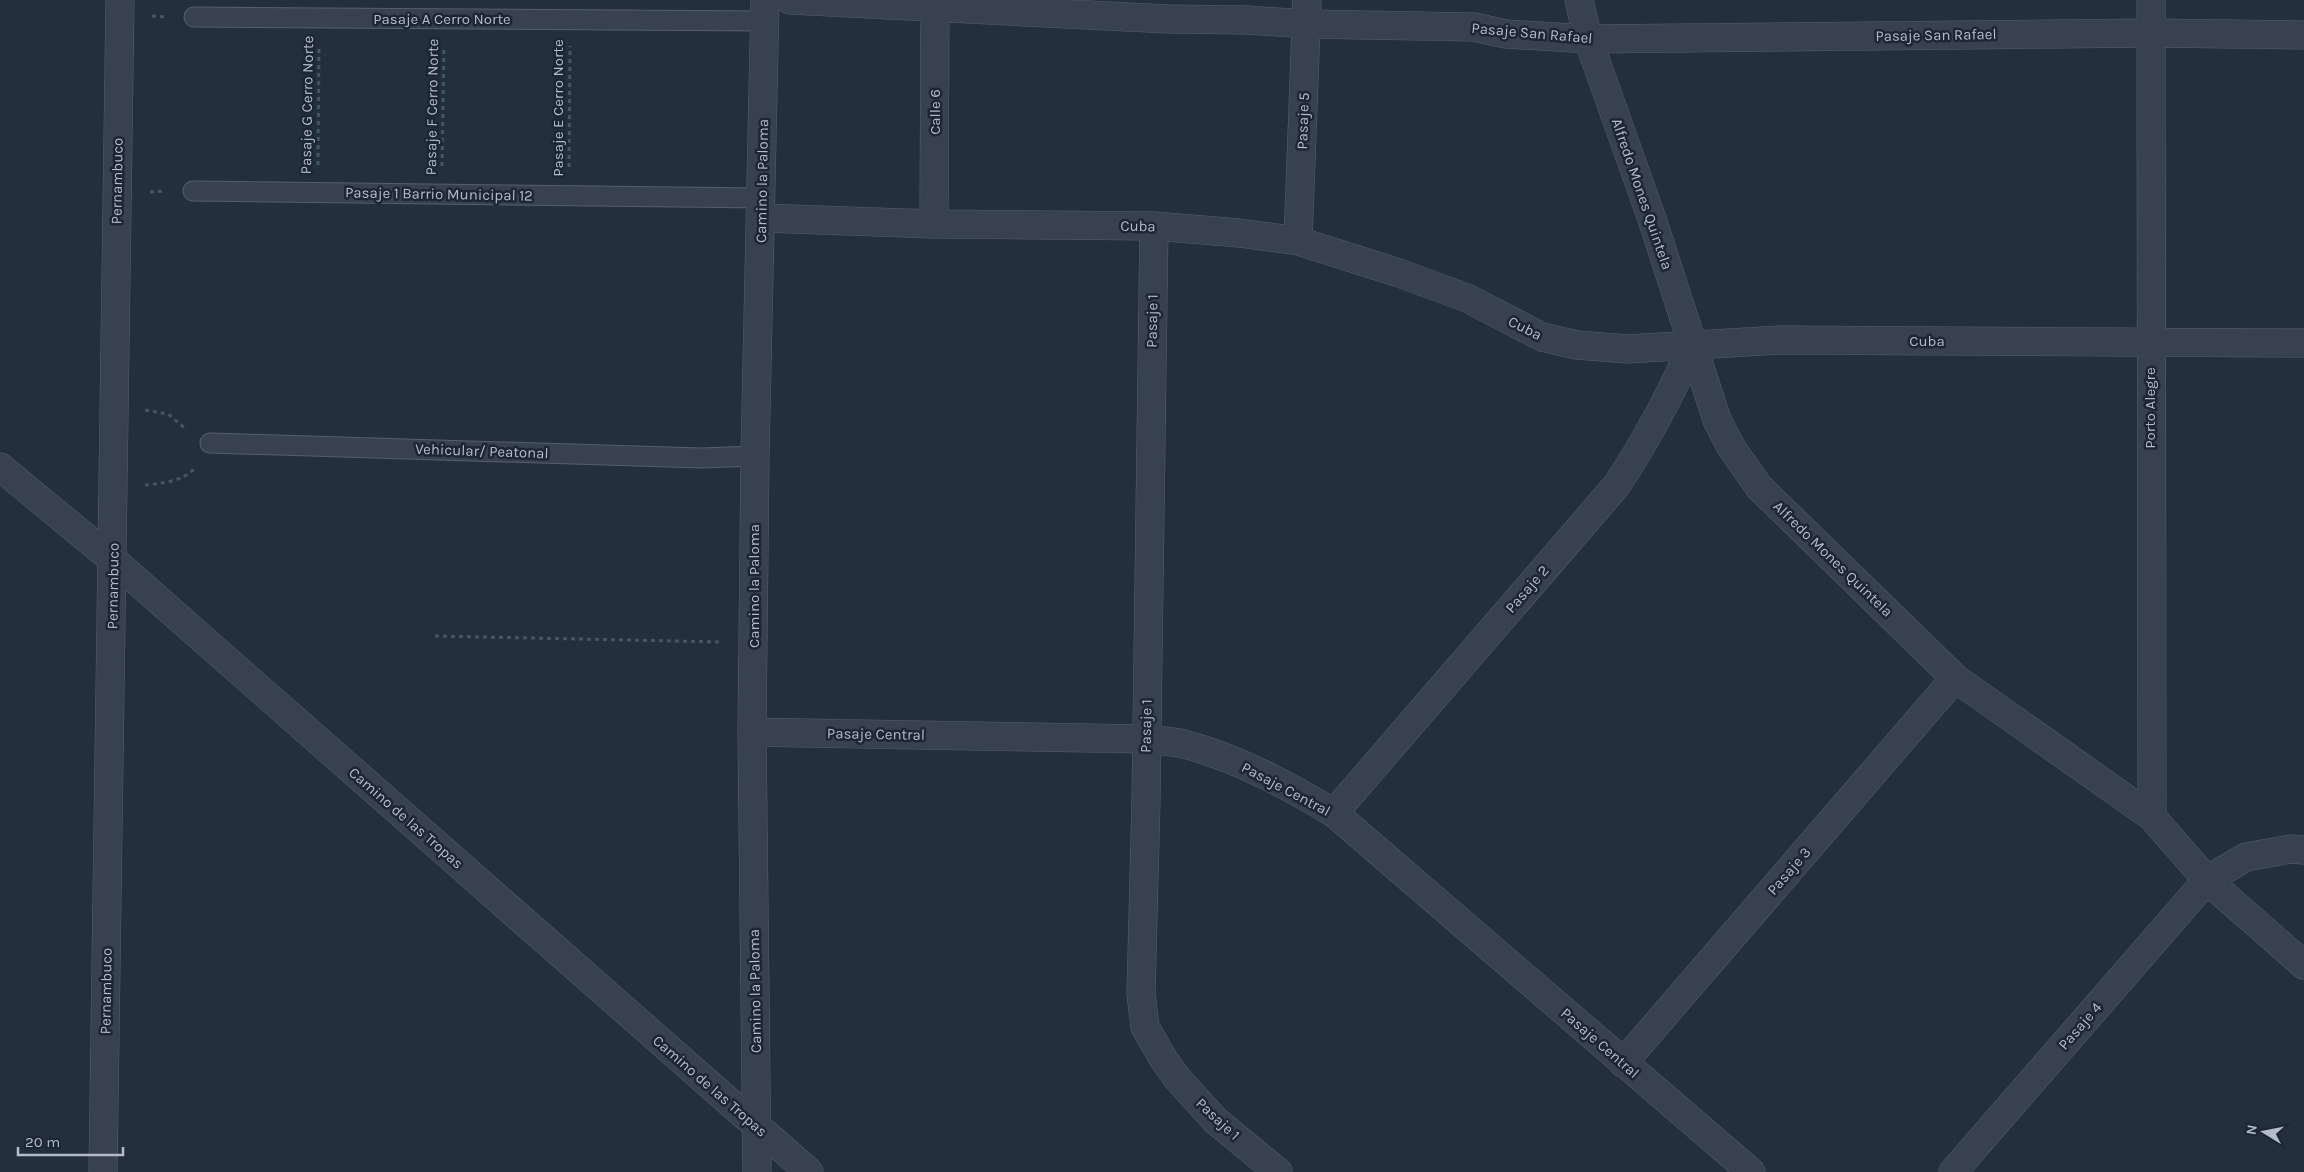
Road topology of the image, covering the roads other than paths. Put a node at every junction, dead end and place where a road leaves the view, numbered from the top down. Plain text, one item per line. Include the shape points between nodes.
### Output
1 (790, 0) edge
2 (1579, 0) edge
3 (2152, 0) edge
4 (935, 3) edge
5 (120, 8) edge
6 (765, 11) edge
7 (1307, 12) edge
8 (194, 17) road end
9 (2151, 33) junction
10 (2304, 35) edge
11 (1588, 39) junction
12 (193, 191) road end
13 (761, 208) junction
14 (934, 224) junction
15 (1154, 226) junction
16 (1298, 241) junction
17 (2150, 341) junction
18 (2304, 344) edge
19 (1692, 346) junction
20 (210, 443) road end
21 (755, 456) junction
22 (0, 467) edge
23 (113, 560) junction
24 (1955, 678) junction
25 (752, 732) junction
26 (1146, 740) junction
27 (1334, 813) junction
28 (2152, 817) junction
29 (2304, 850) edge
30 (2207, 880) junction
31 (2304, 965) edge
32 (1624, 1063) junction
33 (756, 1127) junction
34 (103, 1172) edge
35 (757, 1172) edge
36 (810, 1172) edge
37 (1278, 1172) edge
38 (1751, 1172) edge
39 (1953, 1172) edge

1 - 4 street, Pasaje San Rafael
2 - 11 street, Alfredo Mones Quintela
3 - 9 street, Porto Alegre
4 - 7 street, Pasaje San Rafael via 1246,20
4 - 14 street, Calle 6
5 - 23 street, Pernambuco
6 - 8 lane, Pasaje A Cerro Norte via 570,20
6 - 13 street, Camino la Paloma
7 - 11 street, Pasaje San Rafael via 1474,27 1506,34
7 - 16 street, Pasaje 5
9 - 10 street, Pasaje San Rafael
9 - 11 street, Pasaje San Rafael
9 - 17 street, Porto Alegre
11 - 19 street, Alfredo Mones Quintela via 1652,219
12 - 13 lane, Pasaje 1 Barrio Municipal 12 via 569,196
13 - 14 street, Cuba
13 - 21 street, Camino la Paloma
14 - 15 street, Cuba
15 - 16 street, Cuba
15 - 26 street, Pasaje 1
16 - 19 street, Cuba via 1466,298 1542,337 1577,345 1627,349
17 - 18 street, Cuba
17 - 19 street, Cuba via 1780,340
17 - 28 street, Porto Alegre
19 - 24 street, Alfredo Mones Quintela via 1717,420 1759,487
19 - 27 street, Pasaje 2 via 1668,400 1616,486
20 - 21 lane, Vehicular/ Peatonal via 701,458
21 - 25 street, Camino la Paloma
22 - 23 street, Camino de las Tropas
23 - 33 street, Camino de las Tropas
23 - 34 street, Pernambuco
24 - 28 street, Alfredo Mones Quintela
24 - 32 street, Pasaje 3
25 - 26 street, Pasaje Central
25 - 33 street, Camino la Paloma
26 - 27 street, Pasaje Central via 1182,744 1218,755 1263,774
26 - 37 street, Pasaje 1 via 1141,994 1146,1027 1164,1060 1215,1120
27 - 32 street, Pasaje Central
28 - 30 street, Alfredo Mones Quintela
29 - 30 street, Pasaje 4 via 2290,849 2246,857
30 - 31 street, Alfredo Mones Quintela
30 - 39 street, Pasaje 4
32 - 38 street, Pasaje Central
33 - 35 street, Camino la Paloma
33 - 36 street, Camino de las Tropas

